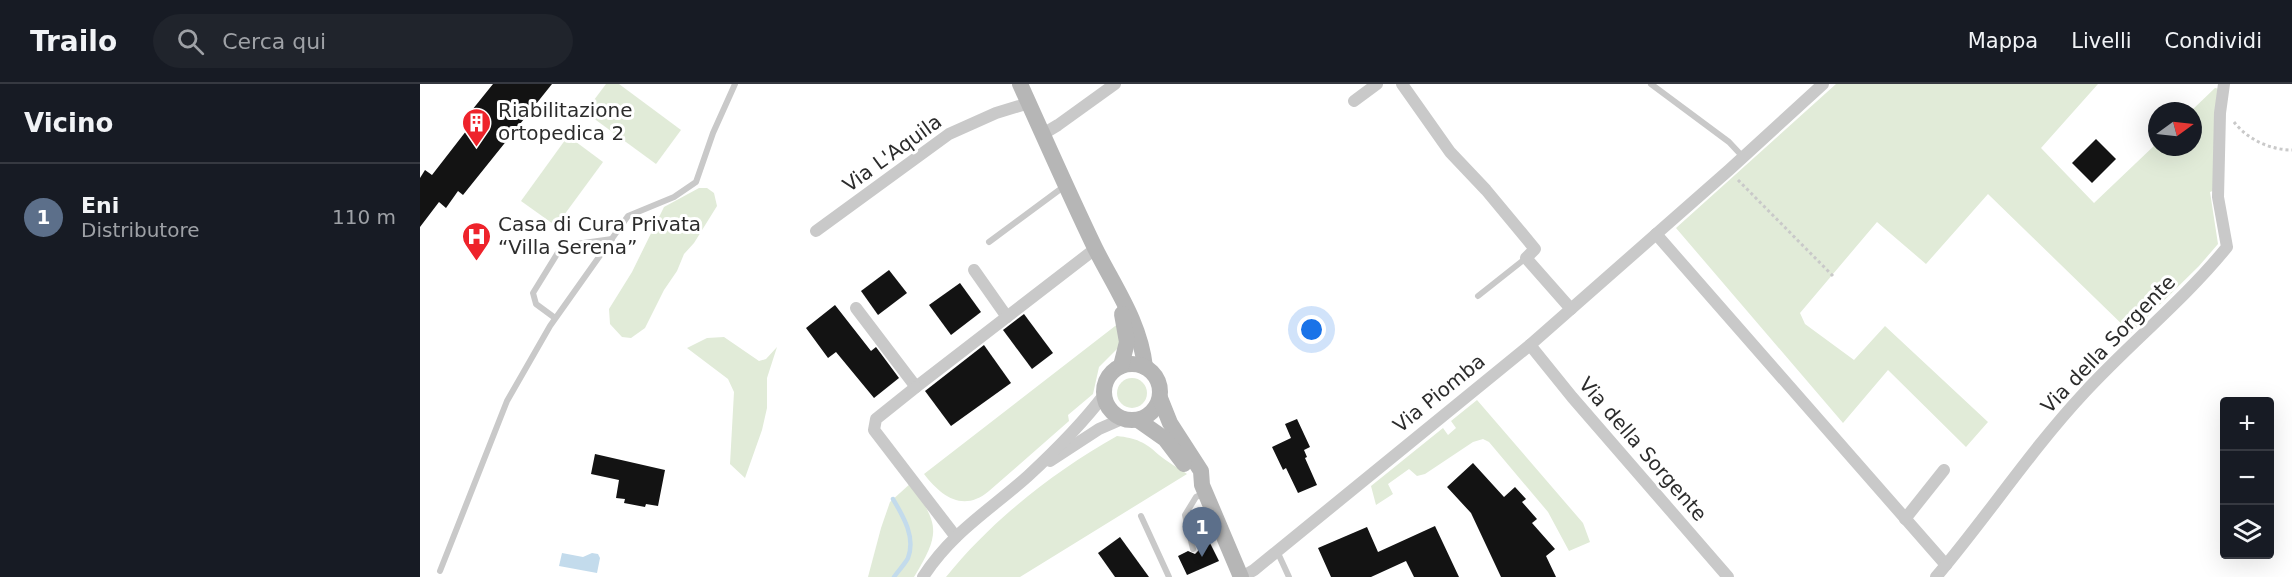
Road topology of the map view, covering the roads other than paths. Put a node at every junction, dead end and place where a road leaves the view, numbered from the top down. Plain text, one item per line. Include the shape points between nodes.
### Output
1 (735, 84) edge
2 (1020, 84) edge
3 (1115, 84) edge
4 (1377, 84) edge
5 (1402, 84) edge
6 (1651, 84) edge
7 (1804, 84) edge
8 (2224, 84) edge
9 (1819, 88) edge
10 (1354, 101) dead end
11 (1029, 103) junction
12 (1043, 134) junction
13 (1743, 158) junction
14 (1066, 184) junction
15 (816, 231) dead end
16 (1656, 234) junction
17 (612, 239) junction
18 (989, 242) dead end
19 (1095, 249) junction
20 (1526, 258) junction
21 (974, 270) dead end
22 (1111, 279) junction
23 (1478, 296) dead end
24 (856, 308) dead end
25 (1571, 309) junction
26 (1007, 317) junction
27 (555, 318) junction
28 (1530, 345) junction
29 (1121, 366) junction
30 (1145, 367) junction
31 (916, 387) junction
32 (1104, 395) junction
33 (1160, 398) junction
34 (1130, 420) junction
35 (1944, 470) dead end
36 (1029, 475) junction
37 (1203, 489) junction
38 (1141, 516) dead end
39 (1905, 519) junction
40 (956, 537) junction
41 (1193, 549) dead end
42 (1277, 551) junction
43 (1946, 565) junction
44 (440, 571) dead end
45 (923, 577) edge
46 (1169, 577) edge
47 (1241, 577) edge
48 (1289, 577) edge
49 (1728, 577) edge
50 (1936, 577) edge

1 - 17 lane via 696,182 674,197 628,216
2 - 11 main road
3 - 12 street
4 - 10 street
5 - 20 street via 1450,152 1535,249
6 - 13 lane via 1729,142
7 - 9 street, Via Piomba
8 - 43 street, Via della Sorgente via 2218,197 2227,247 2208,271 2083,394 2024,462
9 - 13 street, Via Piomba
11 - 12 main road
11 - 15 street, Via L'Aquila via 949,134
12 - 14 main road
13 - 16 street, Via Piomba
14 - 18 lane
14 - 19 main road
16 - 25 street, Via Piomba
16 - 39 street
17 - 27 lane
17 - 27 lane via 562,246 533,293 536,304
19 - 22 main road
19 - 26 street
20 - 23 lane
20 - 25 street
21 - 26 street
22 - 29 main road via 1127,336
22 - 30 main road via 1136,326
24 - 31 street
25 - 28 street, Via Piomba
26 - 31 street
27 - 44 lane via 507,401
28 - 42 street, Via Piomba
28 - 49 street, Via della Sorgente
29 - 30 main road
29 - 32 main road via 1106,381
30 - 33 main road via 1158,380
31 - 40 street via 876,419 874,430
32 - 34 main road via 1109,410
32 - 36 street
33 - 34 main road via 1152,412
33 - 37 main road via 1170,423 1201,471
34 - 36 street via 1099,429
34 - 37 main road via 1165,439
35 - 39 street
36 - 40 street
37 - 41 lane via 1185,515
37 - 47 main road
38 - 46 lane
39 - 43 street
40 - 45 street
42 - 47 street, Via Piomba
42 - 48 lane
43 - 50 street, Via della Sorgente

